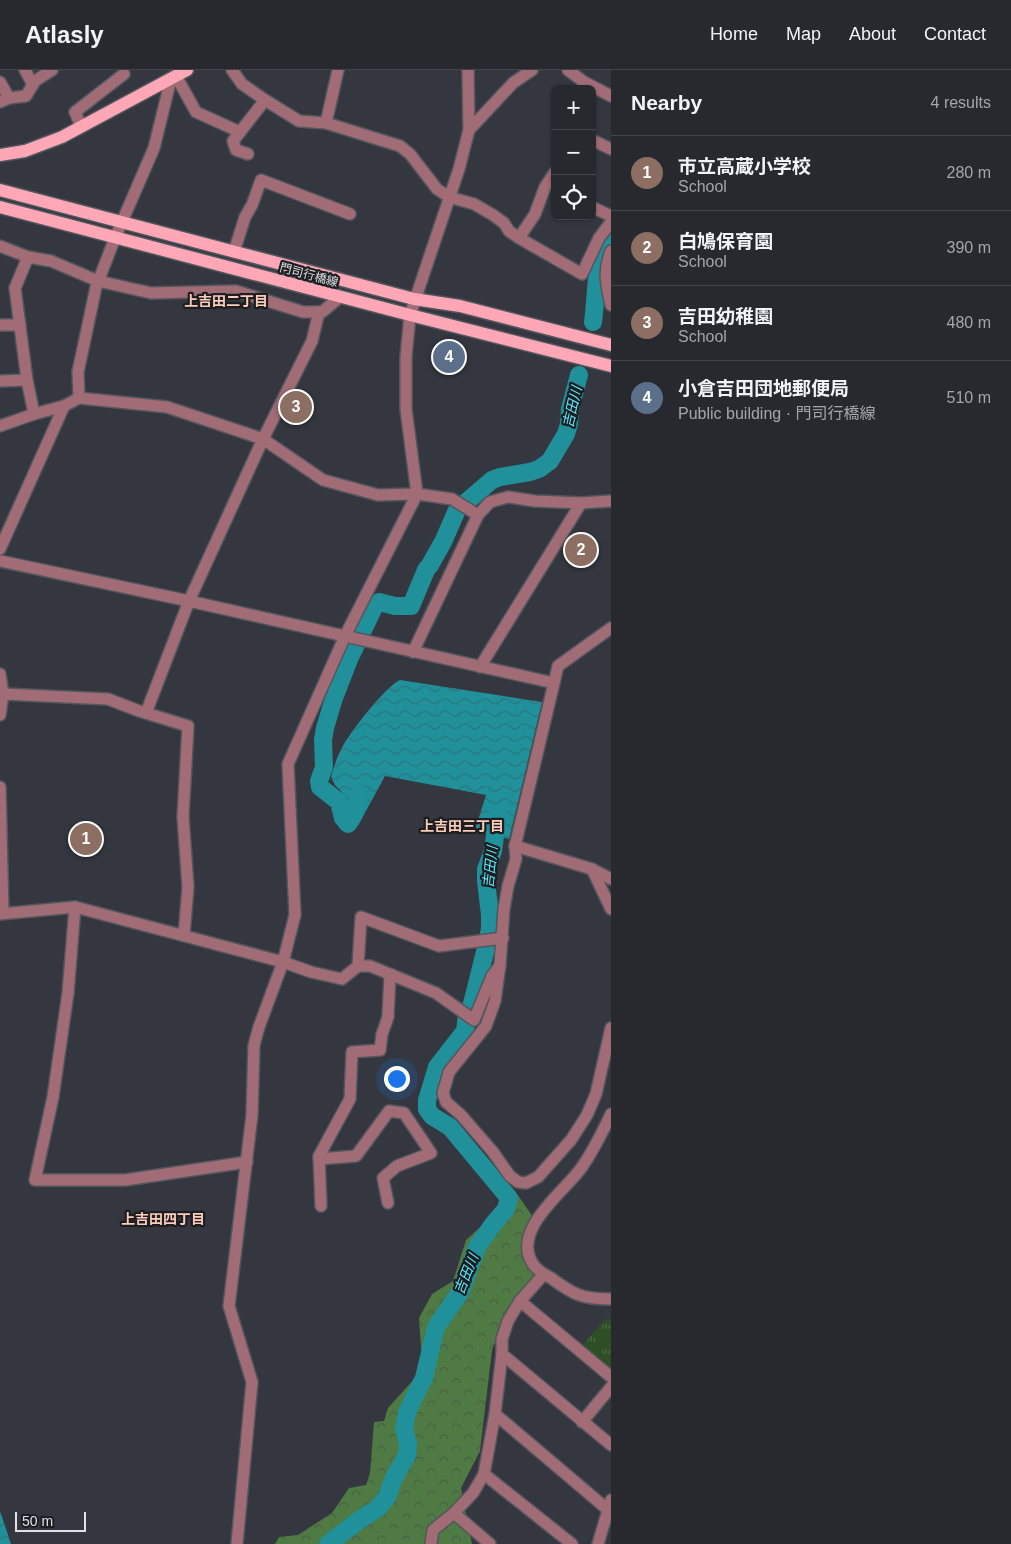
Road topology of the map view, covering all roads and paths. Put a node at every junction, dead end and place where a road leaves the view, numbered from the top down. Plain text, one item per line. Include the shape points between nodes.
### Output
1 (25, 70) edge
2 (52, 70) edge
3 (232, 70) edge
4 (338, 70) edge
5 (468, 70) edge
6 (532, 70) edge
7 (568, 70) edge
8 (124, 74) dead end
9 (178, 75) edge
10 (0, 82) edge
11 (33, 85) junction
12 (587, 85) edge
13 (596, 90) edge
14 (611, 96) edge
15 (4, 100) edge
16 (265, 100) junction
17 (326, 123) junction
18 (81, 126) junction
19 (469, 130) junction
20 (240, 132) junction
21 (596, 142) edge
22 (611, 150) edge
23 (248, 154) dead end
24 (0, 155) edge
25 (551, 186) edge
26 (0, 190) edge
27 (449, 197) junction
28 (0, 207) edge
29 (596, 209) edge
30 (350, 214) dead end
31 (611, 216) edge
32 (122, 222) junction
33 (611, 222) edge
34 (114, 238) junction
35 (519, 238) junction
36 (0, 246) edge
37 (611, 251) edge
38 (234, 252) junction
39 (28, 257) junction
40 (98, 281) junction
41 (340, 297) junction
42 (414, 299) junction
43 (611, 305) edge
44 (319, 312) junction
45 (410, 316) junction
46 (0, 325) edge
47 (20, 325) junction
48 (611, 346) edge
49 (611, 366) edge
50 (27, 380) junction
51 (0, 381) edge
52 (80, 398) junction
53 (64, 406) junction
54 (34, 414) junction
55 (0, 426) edge
56 (263, 439) junction
57 (417, 494) junction
58 (611, 501) edge
59 (581, 503) junction
60 (478, 515) junction
61 (0, 549) edge
62 (0, 561) edge
63 (189, 601) junction
64 (611, 628) edge
65 (345, 636) junction
66 (413, 652) junction
67 (480, 667) junction
68 (0, 674) edge
69 (554, 683) junction
70 (4, 694) junction
71 (146, 713) junction
72 (0, 715) edge
73 (0, 787) edge
74 (515, 846) junction
75 (592, 869) junction
76 (611, 879) edge
77 (75, 907) junction
78 (611, 909) edge
79 (2, 914) edge
80 (184, 935) junction
81 (503, 938) junction
82 (283, 962) junction
83 (500, 965) junction
84 (358, 966) junction
85 (390, 974) junction
86 (611, 1028) edge
87 (611, 1114) edge
88 (606, 1136) edge
89 (319, 1159) junction
90 (247, 1162) junction
91 (388, 1203) dead end
92 (321, 1206) dead end
93 (544, 1274) junction
94 (611, 1298) edge
95 (520, 1301) junction
96 (502, 1354) junction
97 (611, 1376) edge
98 (611, 1387) edge
99 (495, 1414) junction
100 (582, 1422) junction
101 (611, 1444) edge
102 (484, 1474) junction
103 (609, 1504) edge
104 (454, 1513) junction
105 (237, 1544) edge
106 (431, 1544) edge
107 (490, 1544) edge
108 (572, 1544) edge
109 (598, 1544) edge

1 - 11 street
2 - 11 street
3 - 16 street via 242,84
4 - 17 street
5 - 19 street
6 - 19 street via 513,83
7 - 12 street
8 - 18 street via 75,112
9 - 18 main road
9 - 20 street via 196,112
9 - 32 street via 154,148
10 - 15 street
11 - 15 street via 26,96
13 - 14 street
16 - 17 street via 299,121
16 - 20 street
17 - 27 street via 400,146 437,189
18 - 24 main road via 25,151
19 - 27 street
20 - 23 street via 233,142 236,150
21 - 22 street
25 - 35 street
26 - 32 main road, 門司行橋線
27 - 35 street via 474,204 493,215
27 - 42 street
28 - 34 main road, 門司行橋線
29 - 31 street
30 - 38 street via 261,180
32 - 34 street
32 - 38 main road, 門司行橋線
33 - 35 street via 599,238 582,274
34 - 40 street
34 - 41 main road, 門司行橋線
36 - 39 street
37 - 43 street via 605,267
38 - 42 main road, 門司行橋線
39 - 40 street via 51,261
39 - 47 street via 15,288
40 - 44 street via 151,293 236,291 303,312
40 - 52 street via 78,372
41 - 44 street
41 - 45 main road, 門司行橋線
42 - 45 street
42 - 48 main road, 門司行橋線 via 460,306
44 - 56 street via 312,342
45 - 49 main road, 門司行橋線
45 - 57 street via 406,409
46 - 47 street
47 - 50 street
50 - 51 street
50 - 54 street
52 - 53 street
52 - 56 street via 168,407
53 - 54 street
53 - 61 street
54 - 55 street
56 - 57 street via 323,480 378,495
56 - 63 street
57 - 60 street via 452,499
57 - 65 street
58 - 59 street
59 - 60 street via 508,496 490,502
59 - 67 street
60 - 66 street
62 - 63 street
63 - 65 street
63 - 71 street
64 - 69 street via 558,666
65 - 66 street
65 - 82 street via 288,764 295,915
66 - 67 street
67 - 69 street
68 - 70 street
69 - 74 street
70 - 71 street via 108,699
70 - 72 street
71 - 80 street via 188,726 183,818 188,886
73 - 79 street
74 - 75 street
74 - 81 street via 516,858 504,909
75 - 76 street
75 - 78 street
77 - 79 street
77 - 80 street
77 - 90 street via 68,993 53,1097 36,1180 125,1180
80 - 82 street
81 - 83 street
81 - 84 street via 439,946 361,917
82 - 84 street via 342,979
82 - 90 street via 254,1046
83 - 85 street via 492,976 474,1020 436,993
83 - 86 street via 495,1001 486,1026 449,1072 442,1093 446,1102 518,1182 526,1183 538,1177 572,1140 596,1094
84 - 85 street via 370,966
85 - 89 street via 388,1018 380,1050 352,1052 350,1099
87 - 88 street
88 - 93 street via 532,1228 528,1240 529,1253 533,1264
89 - 91 street via 356,1156 389,1112 404,1113 431,1153 397,1166 383,1178
89 - 92 street
90 - 105 street via 229,1306 252,1382
93 - 94 street via 573,1293 589,1298
93 - 95 street
95 - 96 street via 508,1321 502,1339
95 - 97 street
96 - 99 street
96 - 100 street
98 - 100 street
99 - 102 street
99 - 103 street
100 - 101 street
102 - 104 street via 473,1493
102 - 108 street
103 - 109 street
104 - 106 street via 433,1530
104 - 107 street

